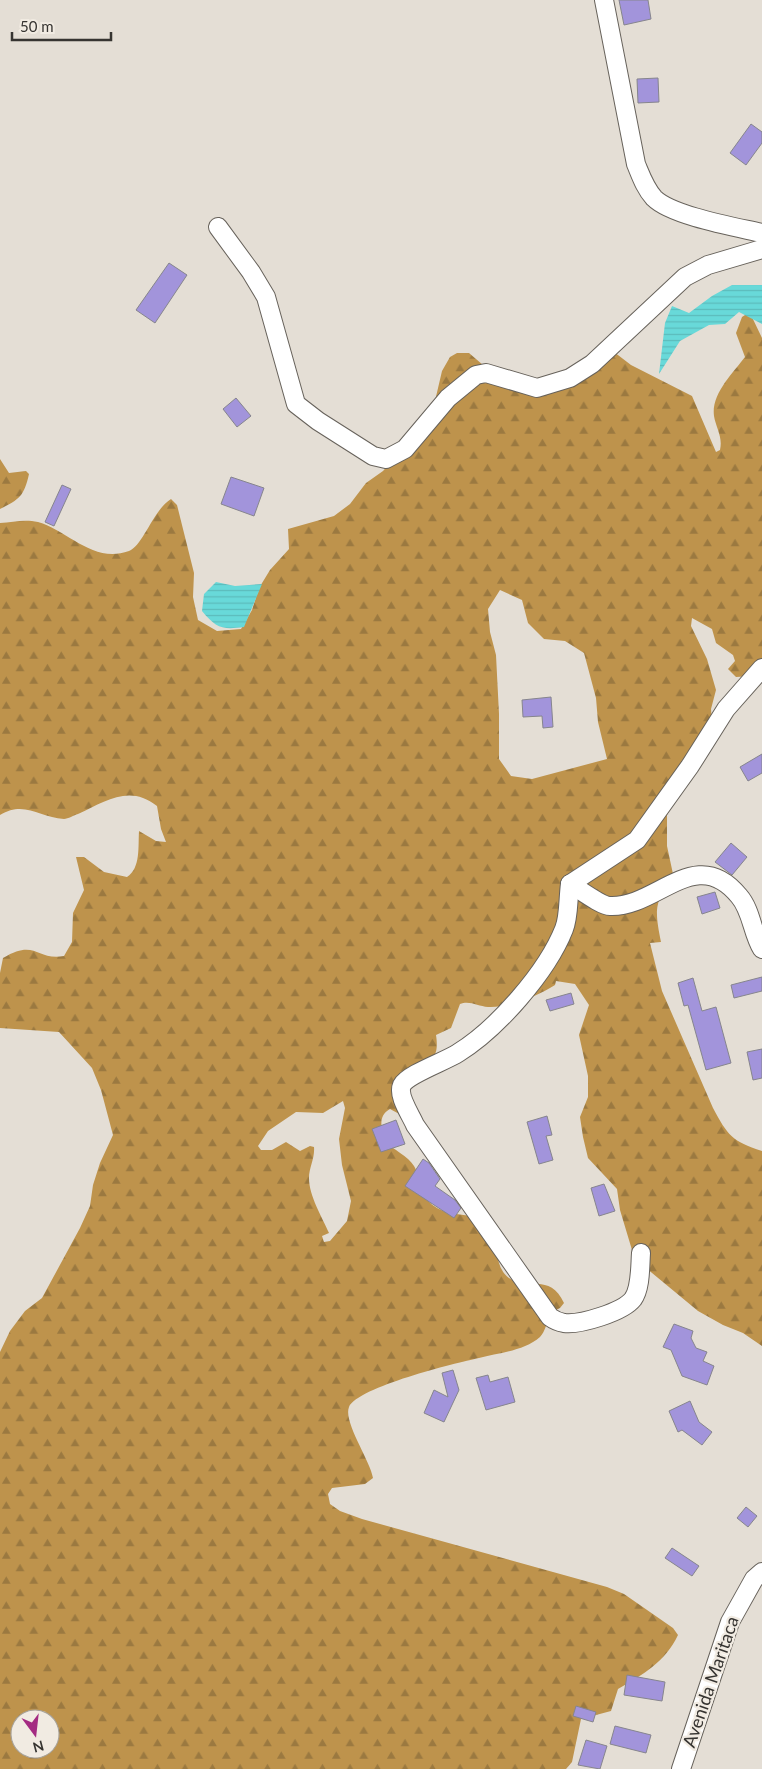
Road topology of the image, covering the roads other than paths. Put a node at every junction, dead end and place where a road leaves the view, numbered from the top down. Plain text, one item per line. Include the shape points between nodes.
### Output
1 (604, 0) edge
2 (218, 227) dead end
3 (762, 232) edge
4 (762, 249) edge
5 (762, 668) edge
6 (570, 884) junction
7 (762, 949) edge
8 (640, 1253) dead end
9 (762, 1572) edge
10 (681, 1769) edge

1 - 3 street via 636,164 654,198 697,217
2 - 4 street via 266,297 296,404 373,456 386,458 405,449 448,398 476,375 486,373 537,388 570,378 592,364 685,277 718,262
5 - 6 street via 726,709 637,840
6 - 7 street via 608,906 621,906 686,877 709,874 723,882 745,904
6 - 8 street via 565,928 529,985 483,1036 406,1081 401,1090 402,1096 415,1125 550,1317 563,1323 579,1322 629,1303 635,1295 639,1278
9 - 10 street, Avenida Maritaca via 754,1579 730,1622

